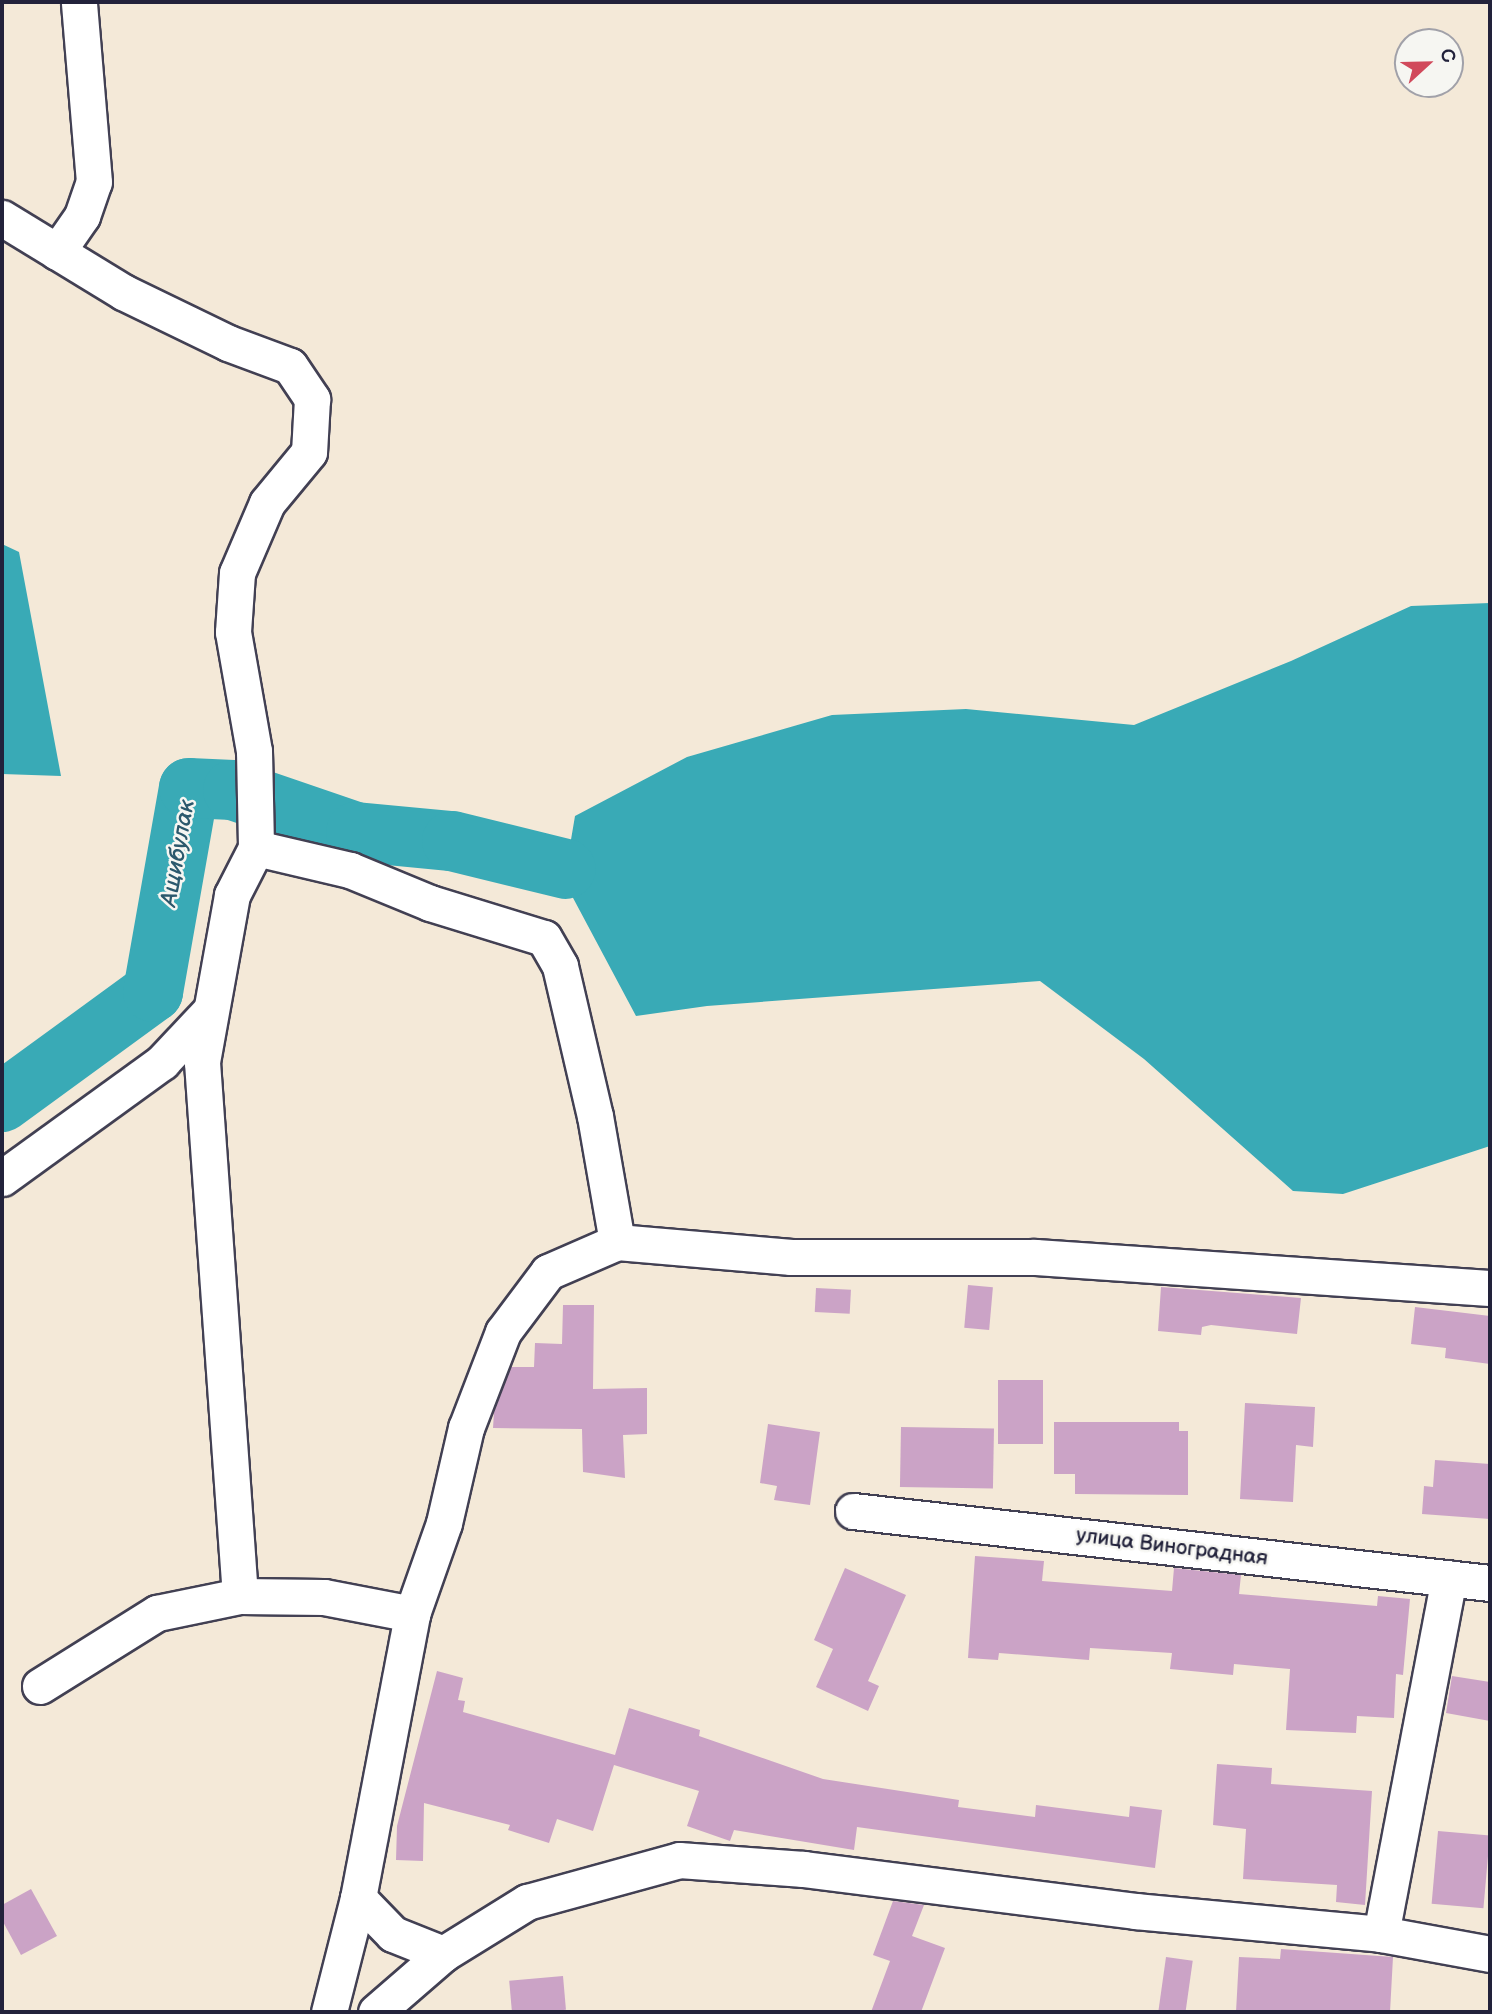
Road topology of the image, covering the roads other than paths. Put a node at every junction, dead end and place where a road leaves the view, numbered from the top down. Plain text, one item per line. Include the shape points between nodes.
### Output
1 (79, 2) edge
2 (2, 218) edge
3 (57, 252) junction
4 (256, 848) junction
5 (208, 1013) junction
6 (2, 1178) edge
7 (617, 1242) junction
8 (1490, 1288) edge
9 (853, 1511) dead end
10 (1449, 1578) junction
11 (1490, 1583) edge
12 (240, 1596) junction
13 (412, 1614) junction
14 (40, 1686) dead end
15 (358, 1898) junction
16 (1381, 1934) junction
17 (443, 1954) junction
18 (1490, 1954) edge
19 (329, 2012) edge
20 (376, 2012) edge

1 - 3 street via 94,182 82,216
2 - 3 street
3 - 4 street via 123,292 228,343 290,366 312,399 309,452 267,503 237,573 233,632 254,751
4 - 5 street via 232,895
4 - 7 street via 350,870 430,903 544,938 560,966 595,1116
5 - 6 street via 162,1062
5 - 12 street via 202,1062
7 - 8 street via 791,1257 1035,1257
7 - 13 street via 548,1272 503,1332 466,1428 443,1523
9 - 10 street, улица Виноградная
10 - 11 street, улица Виноградная
10 - 16 street
12 - 13 street via 324,1597
12 - 14 street via 157,1613
13 - 15 street
15 - 17 street via 393,1934
15 - 19 street
16 - 17 street via 1135,1912 804,1869 679,1860 527,1902
16 - 18 street
17 - 20 street

